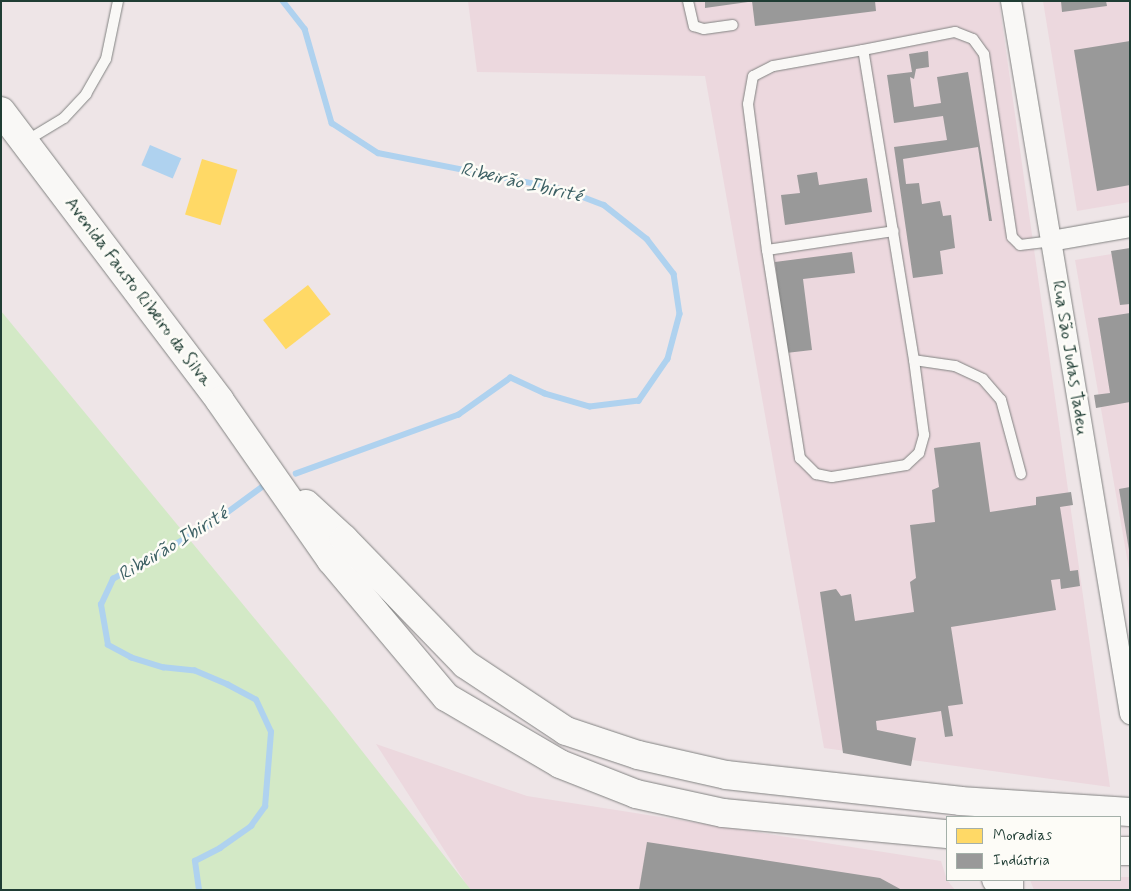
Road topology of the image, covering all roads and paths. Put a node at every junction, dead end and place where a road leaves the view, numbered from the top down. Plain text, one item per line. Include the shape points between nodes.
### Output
1 (118, 1) edge
2 (688, 1) edge
3 (1011, 1) edge
4 (734, 25) dead end
5 (863, 50) junction
6 (1, 111) edge
7 (25, 141) junction
8 (1130, 227) edge
9 (894, 231) junction
10 (1050, 241) junction
11 (766, 250) junction
12 (914, 360) junction
13 (1021, 474) dead end
14 (273, 475) junction
15 (465, 664) junction
16 (446, 697) junction
17 (1130, 714) edge
18 (968, 809) edge
19 (1011, 811) edge
20 (1130, 812) edge
21 (946, 834) edge

1 - 7 lane via 106,60 86,94 64,118
2 - 4 lane via 694,26 704,29
3 - 10 street, Rua São Judas Tadeu
5 - 9 lane
5 - 10 lane via 955,32 974,38 986,64 1012,237 1020,245
5 - 11 lane via 773,66 753,76 748,104
6 - 7 main road, Avenida Fausto Ribeiro da Silva
7 - 14 main road, Avenida Fausto Ribeiro da Silva
8 - 10 street
9 - 11 lane
9 - 12 lane
10 - 17 street, Rua São Judas Tadeu
11 - 12 lane via 800,458 816,474 832,477 906,465 920,453 924,436
12 - 13 lane via 955,366 983,379 1001,400
14 - 15 main road via 344,539
14 - 16 main road via 331,560
15 - 16 main road
15 - 18 main road via 566,731 638,756 726,775
16 - 21 main road via 560,764 636,794 722,813
18 - 19 main road
19 - 20 main road

